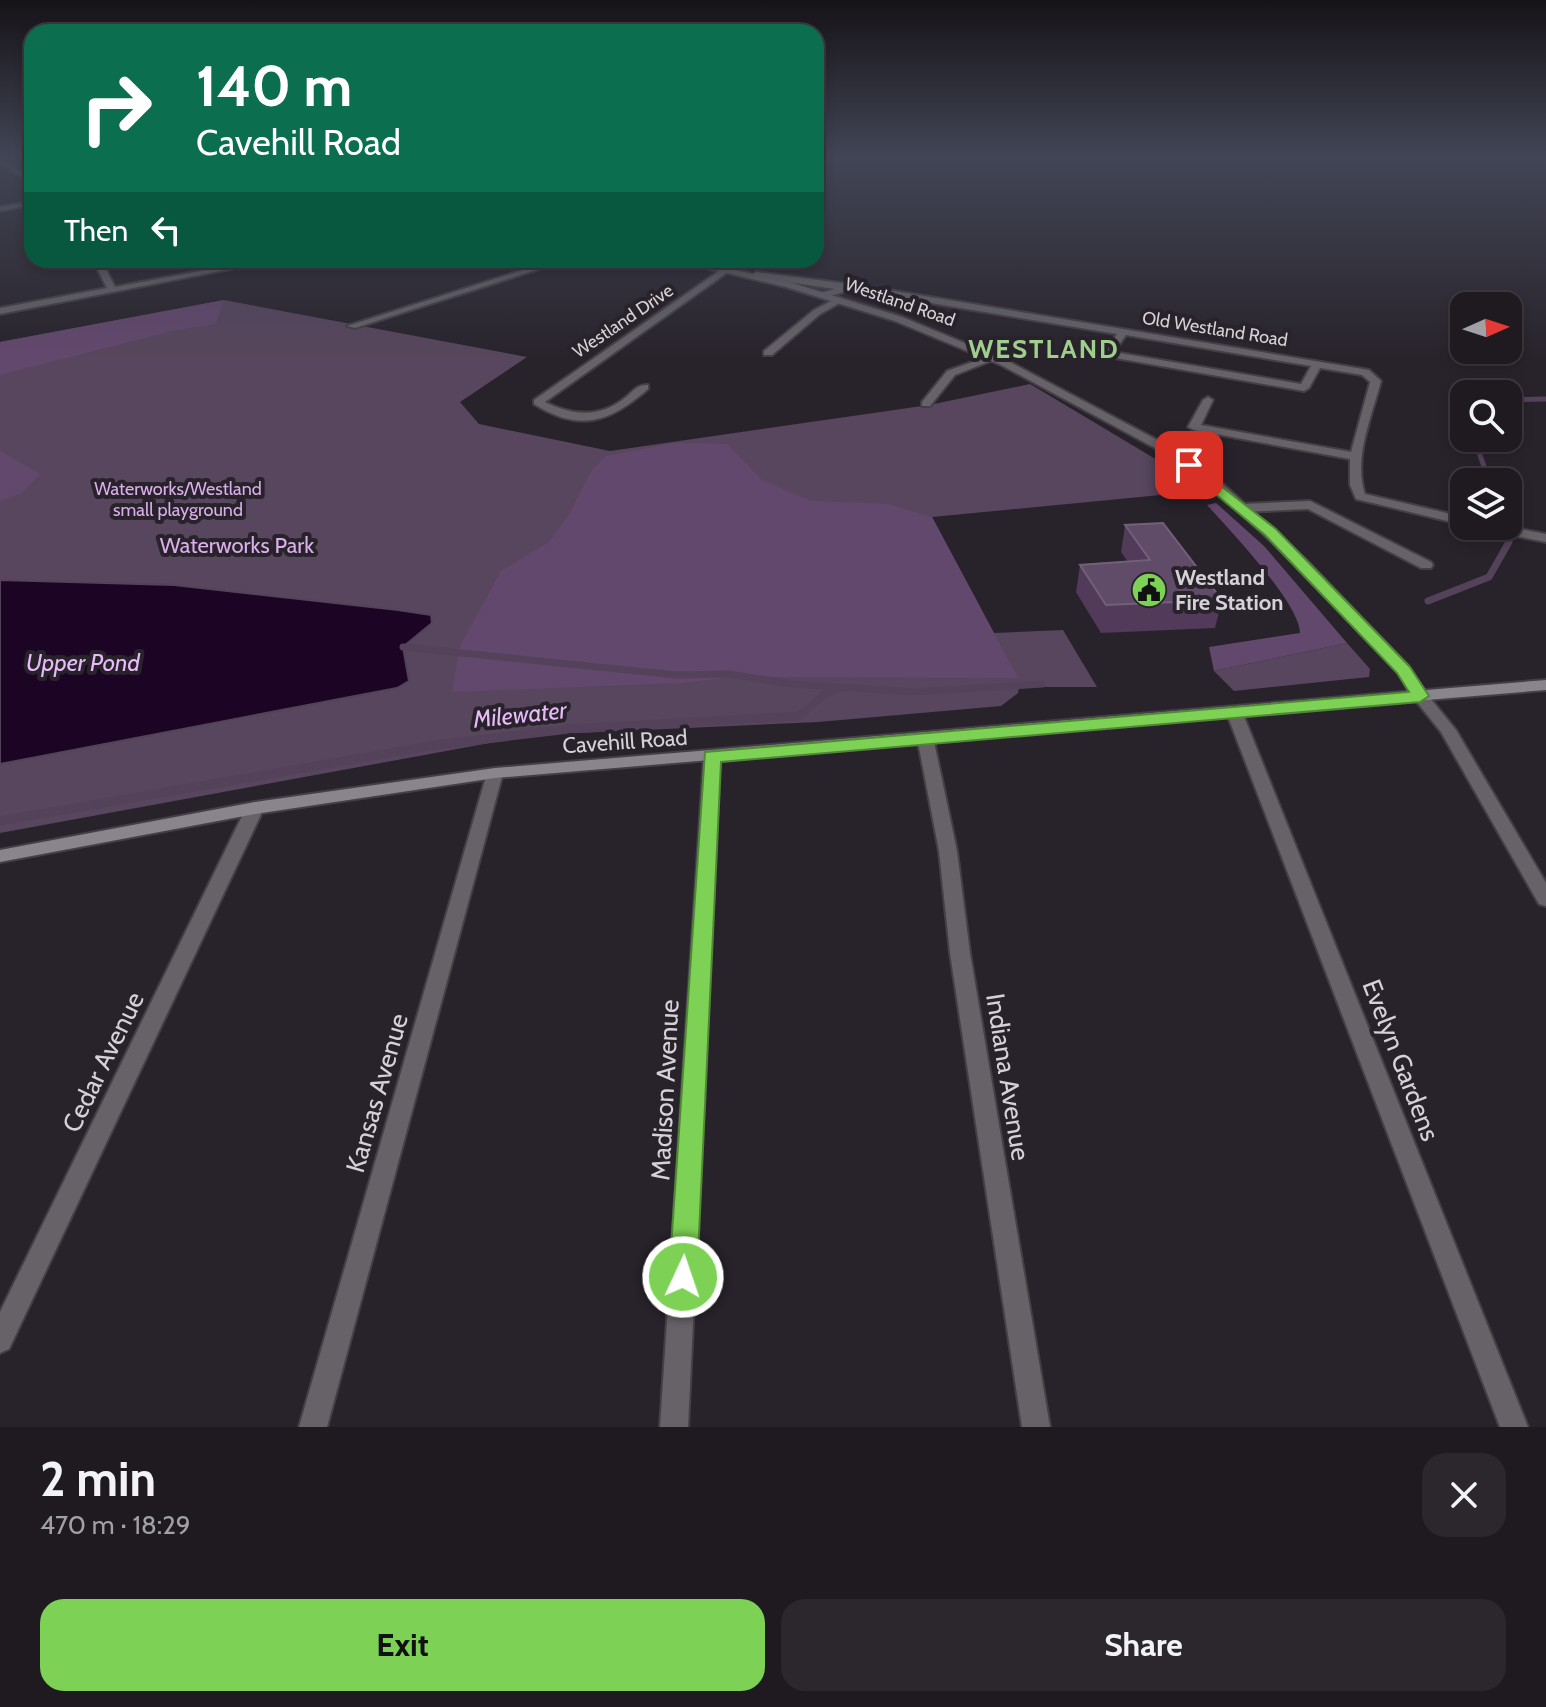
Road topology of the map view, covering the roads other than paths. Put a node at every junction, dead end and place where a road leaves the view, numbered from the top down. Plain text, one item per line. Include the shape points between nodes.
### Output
1 (101, 268) edge
2 (229, 268) edge
3 (537, 268) edge
4 (722, 268) edge
5 (728, 269) junction
6 (756, 275) junction
7 (847, 288) junction
8 (112, 290) junction
9 (823, 295) junction
10 (840, 300) junction
11 (0, 311) edge
12 (352, 326) dead end
13 (1123, 332) junction
14 (768, 353) dead end
15 (996, 357) junction
16 (1317, 364) junction
17 (644, 387) dead end
18 (1208, 400) dead end
19 (926, 404) dead end
20 (1357, 457) junction
21 (1243, 508) junction
22 (1450, 518) edge
23 (1522, 534) edge
24 (1546, 538) edge
25 (1426, 565) dead end
26 (1546, 685) edge
27 (1420, 696) junction
28 (1235, 714) junction
29 (925, 737) junction
30 (712, 757) junction
31 (495, 773) junction
32 (255, 808) junction
33 (0, 856) edge
34 (1546, 899) edge
35 (0, 1340) edge
36 (313, 1427) edge
37 (674, 1427) edge
38 (1036, 1427) edge
39 (1514, 1427) edge

1 - 8 street
2 - 8 street
3 - 12 street
4 - 5 street, Westland Road
5 - 6 street, Westland Road
5 - 17 street, Westland Drive via 538,402 547,409 605,415
6 - 7 street
6 - 9 street, Westland Road
7 - 9 street, Old Westland Road
7 - 13 street, Old Westland Road
8 - 11 street
9 - 10 street, Westland Road
10 - 14 street
10 - 15 street, Westland Road
13 - 16 street, Old Westland Road
13 - 16 street via 1108,354 1304,388
15 - 19 street via 951,373
15 - 21 street, Westland Road via 1160,445
16 - 20 street, Old Westland Road via 1375,376
18 - 20 street via 1194,427
20 - 22 street, Old Westland Road via 1360,496
21 - 25 street via 1310,505
21 - 27 street, Westland Road via 1395,660
23 - 24 street
26 - 27 main road, Cavehill Road
27 - 28 main road, Cavehill Road
27 - 34 street, Westland Road via 1448,730
28 - 29 main road, Cavehill Road
28 - 39 street, Evelyn Gardens
29 - 30 main road, Cavehill Road
29 - 38 street, Indiana Avenue via 948,851
30 - 31 main road, Cavehill Road
30 - 37 street, Madison Avenue
31 - 32 main road, Cavehill Road
31 - 36 street, Kansas Avenue
32 - 33 main road, Cavehill Road
32 - 35 street, Cedar Avenue

